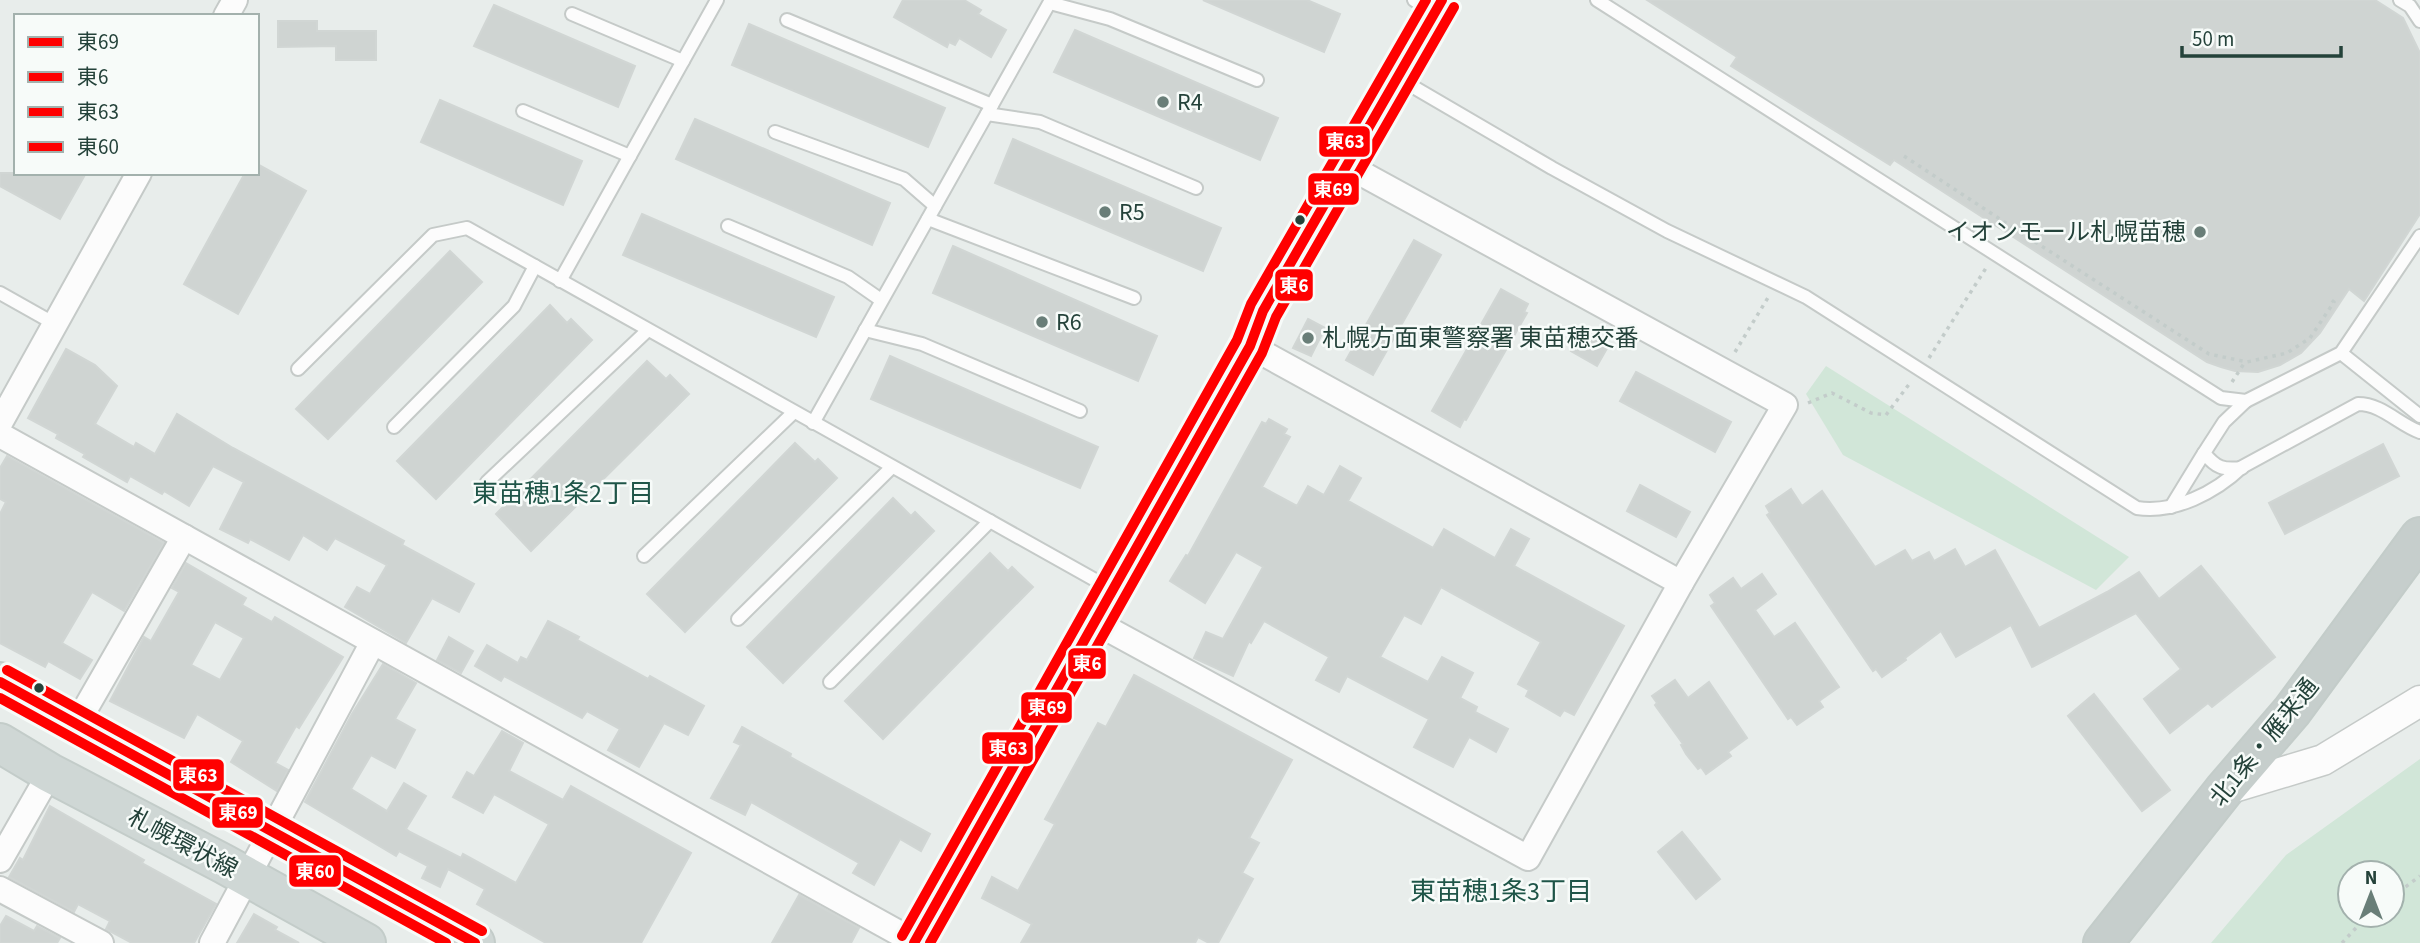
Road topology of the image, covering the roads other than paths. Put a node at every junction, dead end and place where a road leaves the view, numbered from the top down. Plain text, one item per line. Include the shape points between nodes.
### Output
1 (717, 0) edge
2 (1597, 0) edge
3 (2400, 0) edge
4 (1051, 1) edge
5 (1430, 4) edge
6 (572, 14) dead end
7 (787, 20) dead end
8 (2420, 21) edge
9 (683, 61) junction
10 (1398, 78) junction
11 (1257, 80) dead end
12 (990, 109) junction
13 (523, 111) dead end
14 (775, 132) dead end
15 (630, 156) junction
16 (1348, 166) junction
17 (138, 175) edge
18 (1196, 188) dead end
19 (935, 206) junction
20 (928, 219) junction
21 (728, 226) dead end
22 (2420, 236) edge
23 (535, 266) junction
24 (560, 281) junction
25 (0, 293) edge
26 (1134, 298) dead end
27 (881, 300) junction
28 (55, 324) junction
29 (648, 330) junction
30 (865, 330) junction
31 (1250, 346) junction
32 (2341, 353) junction
33 (298, 369) dead end
34 (2246, 401) junction
35 (1080, 411) dead end
36 (794, 412) junction
37 (2420, 416) edge
38 (0, 423) edge
39 (813, 423) junction
40 (394, 427) dead end
41 (2420, 432) edge
42 (0, 435) edge
43 (2204, 453) junction
44 (892, 467) junction
45 (2242, 467) junction
46 (487, 482) dead end
47 (2171, 507) junction
48 (989, 522) junction
49 (184, 537) junction
50 (2420, 537) edge
51 (644, 556) dead end
52 (1681, 583) junction
53 (1113, 590) junction
54 (738, 619) dead end
55 (1095, 622) junction
56 (373, 642) junction
57 (0, 682) edge
58 (830, 682) dead end
59 (2420, 701) edge
60 (76, 725) junction
61 (0, 743) edge
62 (50, 773) junction
63 (2224, 790) junction
64 (273, 831) junction
65 (0, 860) edge
66 (247, 878) junction
67 (0, 889) edge
68 (362, 942) edge
69 (915, 942) edge
70 (101, 943) edge
71 (212, 943) edge
72 (475, 943) edge
73 (2103, 943) edge

1 - 9 lane
2 - 34 lane via 2221,398
3 - 8 lane
4 - 11 lane via 1110,19
4 - 12 lane
5 - 10 street
6 - 9 lane
7 - 12 lane
9 - 15 lane
10 - 16 street
10 - 47 lane via 1667,232 1806,297 2137,508
12 - 18 lane via 1040,122
12 - 19 lane
13 - 15 lane
14 - 19 lane via 904,179
15 - 24 lane
16 - 31 street via 1263,311
16 - 52 street via 1785,405
17 - 28 street
19 - 20 lane
20 - 26 lane
20 - 27 lane
21 - 27 lane via 848,277
22 - 32 lane
23 - 24 lane
23 - 33 lane via 467,228 433,235
23 - 40 lane via 514,306
24 - 29 lane
25 - 28 lane
27 - 30 lane
28 - 38 street
29 - 36 lane
29 - 46 lane
30 - 35 lane via 922,344
30 - 39 lane
31 - 52 street
31 - 53 street
32 - 34 lane
32 - 37 lane
34 - 43 lane via 2224,422
36 - 39 lane
36 - 51 lane
39 - 44 lane
41 - 45 lane via 2383,410 2358,404
42 - 49 street
43 - 45 lane via 2215,466
43 - 47 lane
44 - 48 lane
44 - 54 lane
45 - 47 lane via 2228,481
48 - 53 lane
48 - 58 lane
49 - 56 street
49 - 60 street
50 - 63 highway, 北1条・雁来通 via 2292,711
52 - 55 street via 1528,858
53 - 55 street
55 - 69 street
56 - 64 street
56 - 69 street
57 - 60 main road
59 - 63 street via 2323,760
60 - 64 main road
61 - 62 main road, 札幌環状線
62 - 65 street
62 - 66 main road, 札幌環状線
63 - 73 highway, 北1条・雁来通
64 - 66 street
64 - 72 main road
66 - 68 main road, 札幌環状線
66 - 71 street
67 - 70 street

